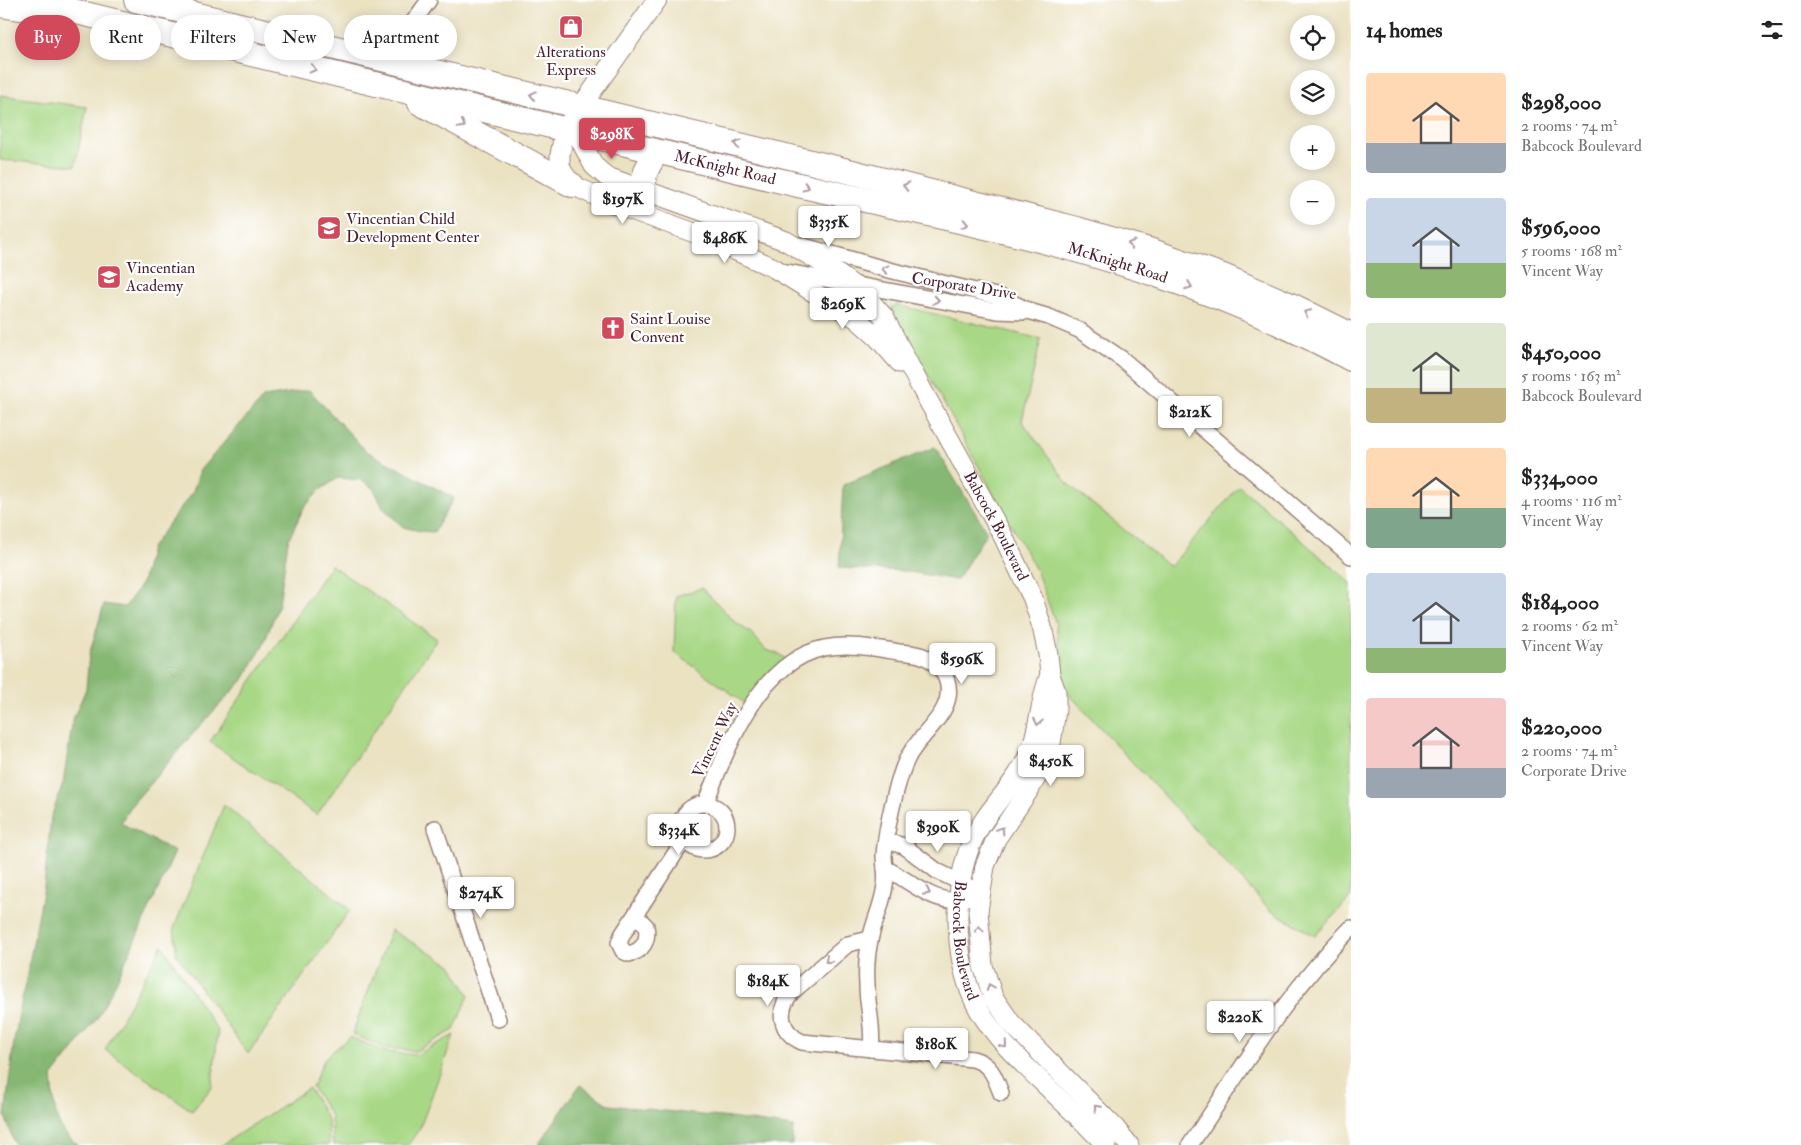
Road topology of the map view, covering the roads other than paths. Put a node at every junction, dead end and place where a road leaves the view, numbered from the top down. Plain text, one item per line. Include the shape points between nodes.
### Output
1 (27, 0) edge
2 (136, 0) edge
3 (161, 0) edge
4 (429, 0) edge
5 (657, 0) edge
6 (0, 5) edge
7 (186, 12) junction
8 (91, 15) edge
9 (418, 15) edge
10 (90, 18) edge
11 (161, 32) edge
12 (344, 50) edge
13 (386, 60) edge
14 (388, 87) junction
15 (580, 106) junction
16 (570, 131) junction
17 (657, 152) junction
18 (572, 185) junction
19 (644, 191) junction
20 (786, 241) junction
21 (774, 268) junction
22 (854, 285) junction
23 (1032, 312) junction
24 (1351, 335) edge
25 (1351, 359) edge
26 (919, 384) junction
27 (1351, 556) edge
28 (1050, 675) junction
29 (705, 804) junction
30 (435, 828) dead end
31 (684, 840) junction
32 (886, 841) junction
33 (885, 868) junction
34 (960, 881) junction
35 (980, 892) junction
36 (958, 901) junction
37 (635, 916) dead end
38 (1351, 928) edge
39 (870, 939) junction
40 (498, 1019) dead end
41 (871, 1049) junction
42 (1001, 1093) dead end
43 (1106, 1145) edge
44 (1129, 1145) edge
45 (1190, 1145) edge

1 - 8 highway, McKnight Road
2 - 7 highway, McKnight Road
3 - 7 highway
4 - 9 street
5 - 15 street
6 - 10 highway
7 - 12 highway, McKnight Road
11 -> 14 highway, McKnight Road
15 -> 13 highway, McKnight Road
14 - 16 highway, McKnight Road
14 -> 18 highway
15 - 16 street
24 -> 15 highway, McKnight Road via 1241,284 1116,240
16 - 17 highway, McKnight Road
16 - 18 street via 560,155 560,164
16 - 19 street, Babcock Boulevard via 600,172
17 - 19 highway via 644,176
17 -> 25 highway, McKnight Road via 1062,247 1145,270 1250,310
18 - 21 street, Babcock Boulevard via 703,236
19 - 20 street, Babcock Boulevard
20 - 22 street, Babcock Boulevard
23 -> 20 street, Corporate Drive via 1000,297
21 - 22 street, Corporate Drive
21 - 26 street, Babcock Boulevard via 857,319
22 -> 23 street, Corporate Drive via 996,311
22 - 26 street, Babcock Boulevard via 884,316
23 - 27 street, Corporate Drive via 1072,327 1109,349
26 - 28 street, Babcock Boulevard via 1034,599
28 -> 34 street, Babcock Boulevard via 1043,691 1031,750 1013,783 980,827
35 -> 28 street, Babcock Boulevard via 985,866 996,839 1037,776 1051,743 1056,692
29 - 31 street via 690,808 685,814 680,829
29 - 31 street via 724,815 725,837 707,850 692,848
29 - 32 street, Vincent Way via 750,706 774,677 795,660 817,649 841,646 918,654 930,659 942,672 948,698 942,713 906,761
30 - 40 street
31 - 37 street
32 - 33 street, Vincent Way
32 - 34 street via 904,846 938,871
33 -> 36 street via 940,898
33 - 39 street, Vincent Way via 886,885
34 - 35 street
34 - 36 street, Babcock Boulevard
35 - 36 street
44 -> 35 street, Babcock Boulevard via 1020,1032 993,997 983,966 979,930
36 -> 43 street, Babcock Boulevard via 958,930 964,970 978,1008 1008,1049
38 - 45 street via 1281,1010
39 - 41 street, Vincent Way via 867,986 873,1028
39 -> 41 street via 856,941 843,948 786,998 782,1014 786,1031 802,1042
41 - 42 street via 982,1062 990,1068

